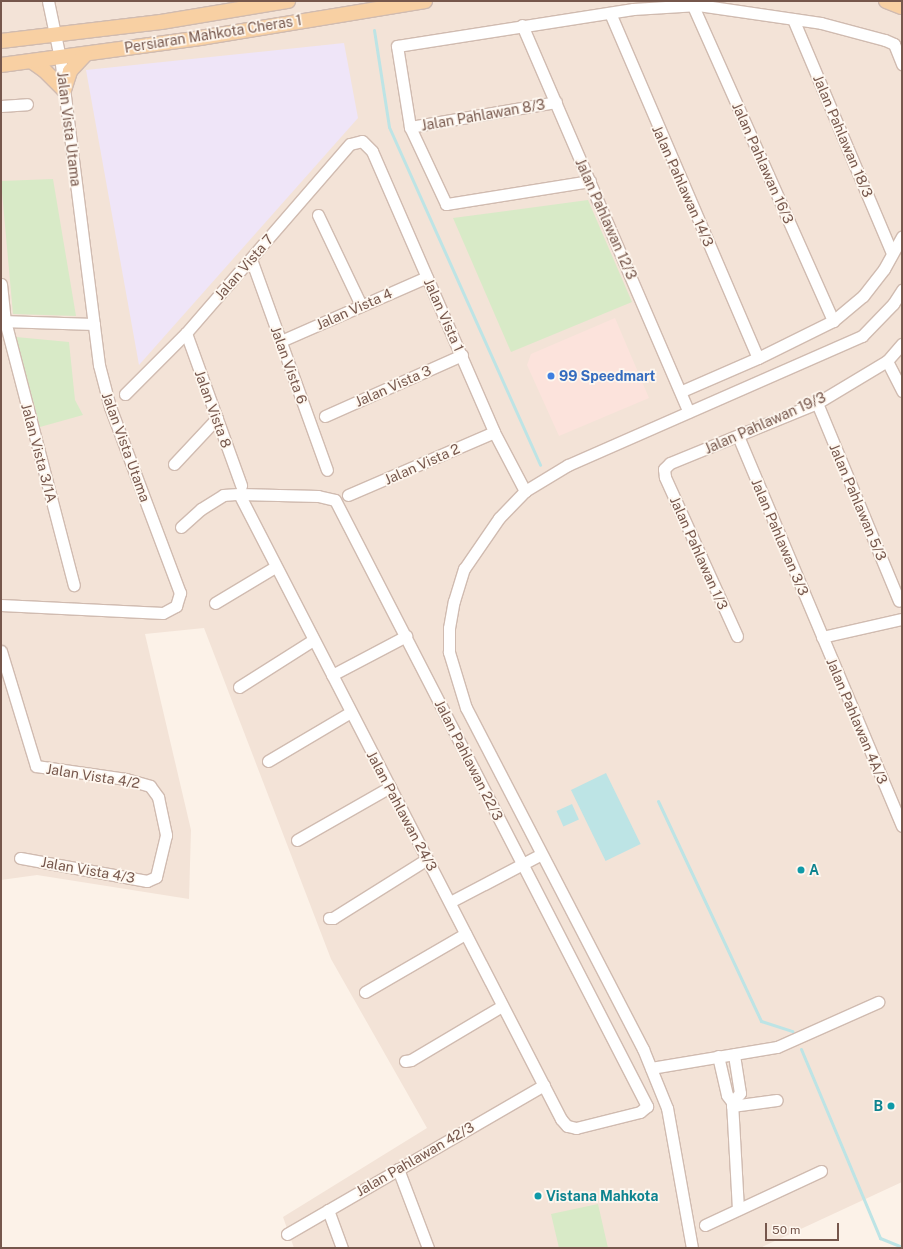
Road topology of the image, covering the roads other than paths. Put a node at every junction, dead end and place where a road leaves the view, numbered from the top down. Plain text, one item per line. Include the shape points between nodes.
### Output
1 (48, 1) edge
2 (288, 1) edge
3 (425, 1) edge
4 (886, 1) edge
5 (693, 6) junction
6 (902, 7) edge
7 (610, 14) junction
8 (793, 20) junction
9 (522, 25) junction
10 (55, 35) junction
11 (1, 40) edge
12 (85, 55) junction
13 (60, 58) junction
14 (31, 61) junction
15 (902, 64) edge
16 (1, 65) edge
17 (64, 90) junction
18 (556, 102) junction
19 (28, 104) dead end
20 (1, 106) edge
21 (410, 127) junction
22 (362, 141) joint
23 (590, 181) junction
24 (318, 215) dead end
25 (902, 237) edge
26 (892, 253) junction
27 (251, 259) junction
28 (427, 277) junction
29 (1, 284) edge
30 (902, 290) edge
31 (361, 305) junction
32 (3, 321) edge
33 (833, 321) junction
34 (94, 324) junction
35 (186, 333) junction
36 (281, 341) junction
37 (902, 344) edge
38 (462, 355) junction
39 (758, 358) junction
40 (887, 360) junction
41 (682, 391) junction
42 (902, 391) edge
43 (125, 394) dead end
44 (817, 403) junction
45 (689, 412) junction
46 (325, 416) dead end
47 (217, 418) junction
48 (494, 432) junction
49 (738, 436) junction
50 (174, 464) dead end
51 (664, 469) joint
52 (327, 470) dead end
53 (240, 490) junction
54 (525, 491) junction
55 (348, 495) dead end
56 (181, 527) dead end
57 (275, 567) junction
58 (74, 585) dead end
59 (899, 601) dead end
60 (215, 603) dead end
61 (1, 605) edge
62 (902, 620) edge
63 (406, 636) junction
64 (737, 636) dead end
65 (822, 637) junction
66 (313, 640) junction
67 (1, 651) edge
68 (332, 675) junction
69 (239, 687) dead end
70 (351, 712) junction
71 (268, 761) dead end
72 (390, 787) junction
73 (902, 826) edge
74 (297, 840) dead end
75 (540, 855) junction
76 (20, 858) dead end
77 (427, 859) junction
78 (521, 864) junction
79 (156, 877) joint
80 (450, 902) junction
81 (329, 918) dead end
82 (465, 934) junction
83 (365, 992) dead end
84 (878, 1002) dead end
85 (502, 1006) junction
86 (734, 1054) junction
87 (718, 1056) junction
88 (405, 1061) dead end
89 (651, 1068) junction
90 (544, 1085) junction
91 (777, 1100) dead end
92 (732, 1104) junction
93 (567, 1126) joint
94 (398, 1169) junction
95 (821, 1171) dead end
96 (738, 1209) junction
97 (328, 1210) junction
98 (705, 1225) dead end
99 (287, 1234) dead end
100 (342, 1248) edge
101 (428, 1248) edge
102 (692, 1248) edge

1 - 10 street, Jalan Vista Utama
2 - 10 main road, Persiaran Mahkota Cheras 1 via 161,22
3 - 12 main road, Persiaran Mahkota Cheras 1
4 - 6 main road
5 - 7 street via 633,9
5 - 8 street
5 - 33 street, Jalan Pahlawan 16/3
7 - 9 street
7 - 39 street, Jalan Pahlawan 14/3
8 - 15 street via 821,23 886,40 894,44
8 - 26 street, Jalan Pahlawan 18/3
9 - 18 street, Jalan Pahlawan 12/3
9 - 21 street via 397,46
10 - 11 main road, Persiaran Mahkota Cheras 1
10 - 13 street, Jalan Vista Utama
12 - 13 main road, Persiaran Mahkota Cheras 1
12 - 17 main road via 70,71
13 - 14 main road, Persiaran Mahkota Cheras 1
13 - 17 street, Jalan Vista Utama
14 - 16 main road, Persiaran Mahkota Cheras 1
14 - 17 main road
17 - 34 street, Jalan Vista Utama
18 - 21 street, Jalan Pahlawan 8/3
18 - 23 street, Jalan Pahlawan 12/3
19 - 20 street
21 - 23 street via 446,204
22 - 27 street, Jalan Vista 7 via 350,144
22 - 28 street, Jalan Vista 1 via 372,151
23 - 41 street, Jalan Pahlawan 12/3
24 - 31 street
25 - 26 street
26 - 33 street via 884,269 863,296
27 - 35 street, Jalan Vista 7
27 - 36 street, Jalan Vista 6
28 - 31 street, Jalan Vista 4
28 - 38 street, Jalan Vista 1
29 - 32 street, Jalan Vista 3/1A
30 - 45 street via 893,304 862,336
31 - 36 street, Jalan Vista 4
32 - 34 street
32 - 58 street, Jalan Vista 3/1A
33 - 39 street
34 - 61 street, Jalan Vista Utama via 99,365 110,407 166,551 180,598 173,610 163,614
35 - 43 street, Jalan Vista 7
35 - 47 street, Jalan Vista 8
36 - 52 street, Jalan Vista 6
37 - 40 street, Jalan Pahlawan 19/3
38 - 46 street, Jalan Vista 3
38 - 48 street, Jalan Vista 1
39 - 41 street
40 - 42 street
40 - 44 street, Jalan Pahlawan 19/3
41 - 45 street, Jalan Pahlawan 12/3
44 - 49 street, Jalan Pahlawan 19/3
44 - 59 street, Jalan Pahlawan 5/3
45 - 54 street via 568,465
47 - 50 street
47 - 53 street, Jalan Vista 8
48 - 54 street, Jalan Vista 1
48 - 55 street, Jalan Vista 2
49 - 51 street, Jalan Pahlawan 19/3 via 670,463
49 - 65 street, Jalan Pahlawan 3/3
51 - 64 street, Jalan Pahlawan 1/3 via 665,478
53 - 56 street via 223,495 201,509
53 - 57 street, Jalan Pahlawan 24/3
53 - 63 street, Jalan Pahlawan 22/3 via 318,496 335,500
54 - 75 street via 499,518 464,569 450,621 449,652 466,708
57 - 60 street
57 - 66 street, Jalan Pahlawan 24/3
62 - 65 street
63 - 68 street
63 - 78 street, Jalan Pahlawan 22/3
65 - 73 street, Jalan Pahlawan 4A/3
66 - 68 street, Jalan Pahlawan 24/3
66 - 69 street
67 - 79 street, Jalan Vista 4/2 via 36,766 126,779 150,786 158,796 166,835
68 - 70 street, Jalan Pahlawan 24/3
70 - 71 street
70 - 72 street, Jalan Pahlawan 24/3
72 - 74 street
72 - 77 street, Jalan Pahlawan 24/3
75 - 78 street
75 - 89 street
76 - 79 street, Jalan Vista 4/3 via 147,881
77 - 80 street, Jalan Pahlawan 24/3
77 - 81 street via 333,918
78 - 80 street
78 - 93 street, Jalan Pahlawan 22/3 via 647,1106 640,1112 576,1128
80 - 82 street, Jalan Pahlawan 24/3
82 - 83 street
82 - 85 street, Jalan Pahlawan 24/3
84 - 86 street via 791,1042
85 - 88 street via 411,1060
85 - 90 street, Jalan Pahlawan 24/3
86 - 87 street
86 - 92 street via 740,1093
87 - 89 street
87 - 92 street via 727,1095
89 - 102 street via 667,1108
90 - 93 street, Jalan Pahlawan 24/3
90 - 94 street, Jalan Pahlawan 42/3
91 - 92 street
92 - 96 street
94 - 97 street, Jalan Pahlawan 42/3
94 - 101 street
95 - 96 street
96 - 98 street
97 - 99 street, Jalan Pahlawan 42/3
97 - 100 street

